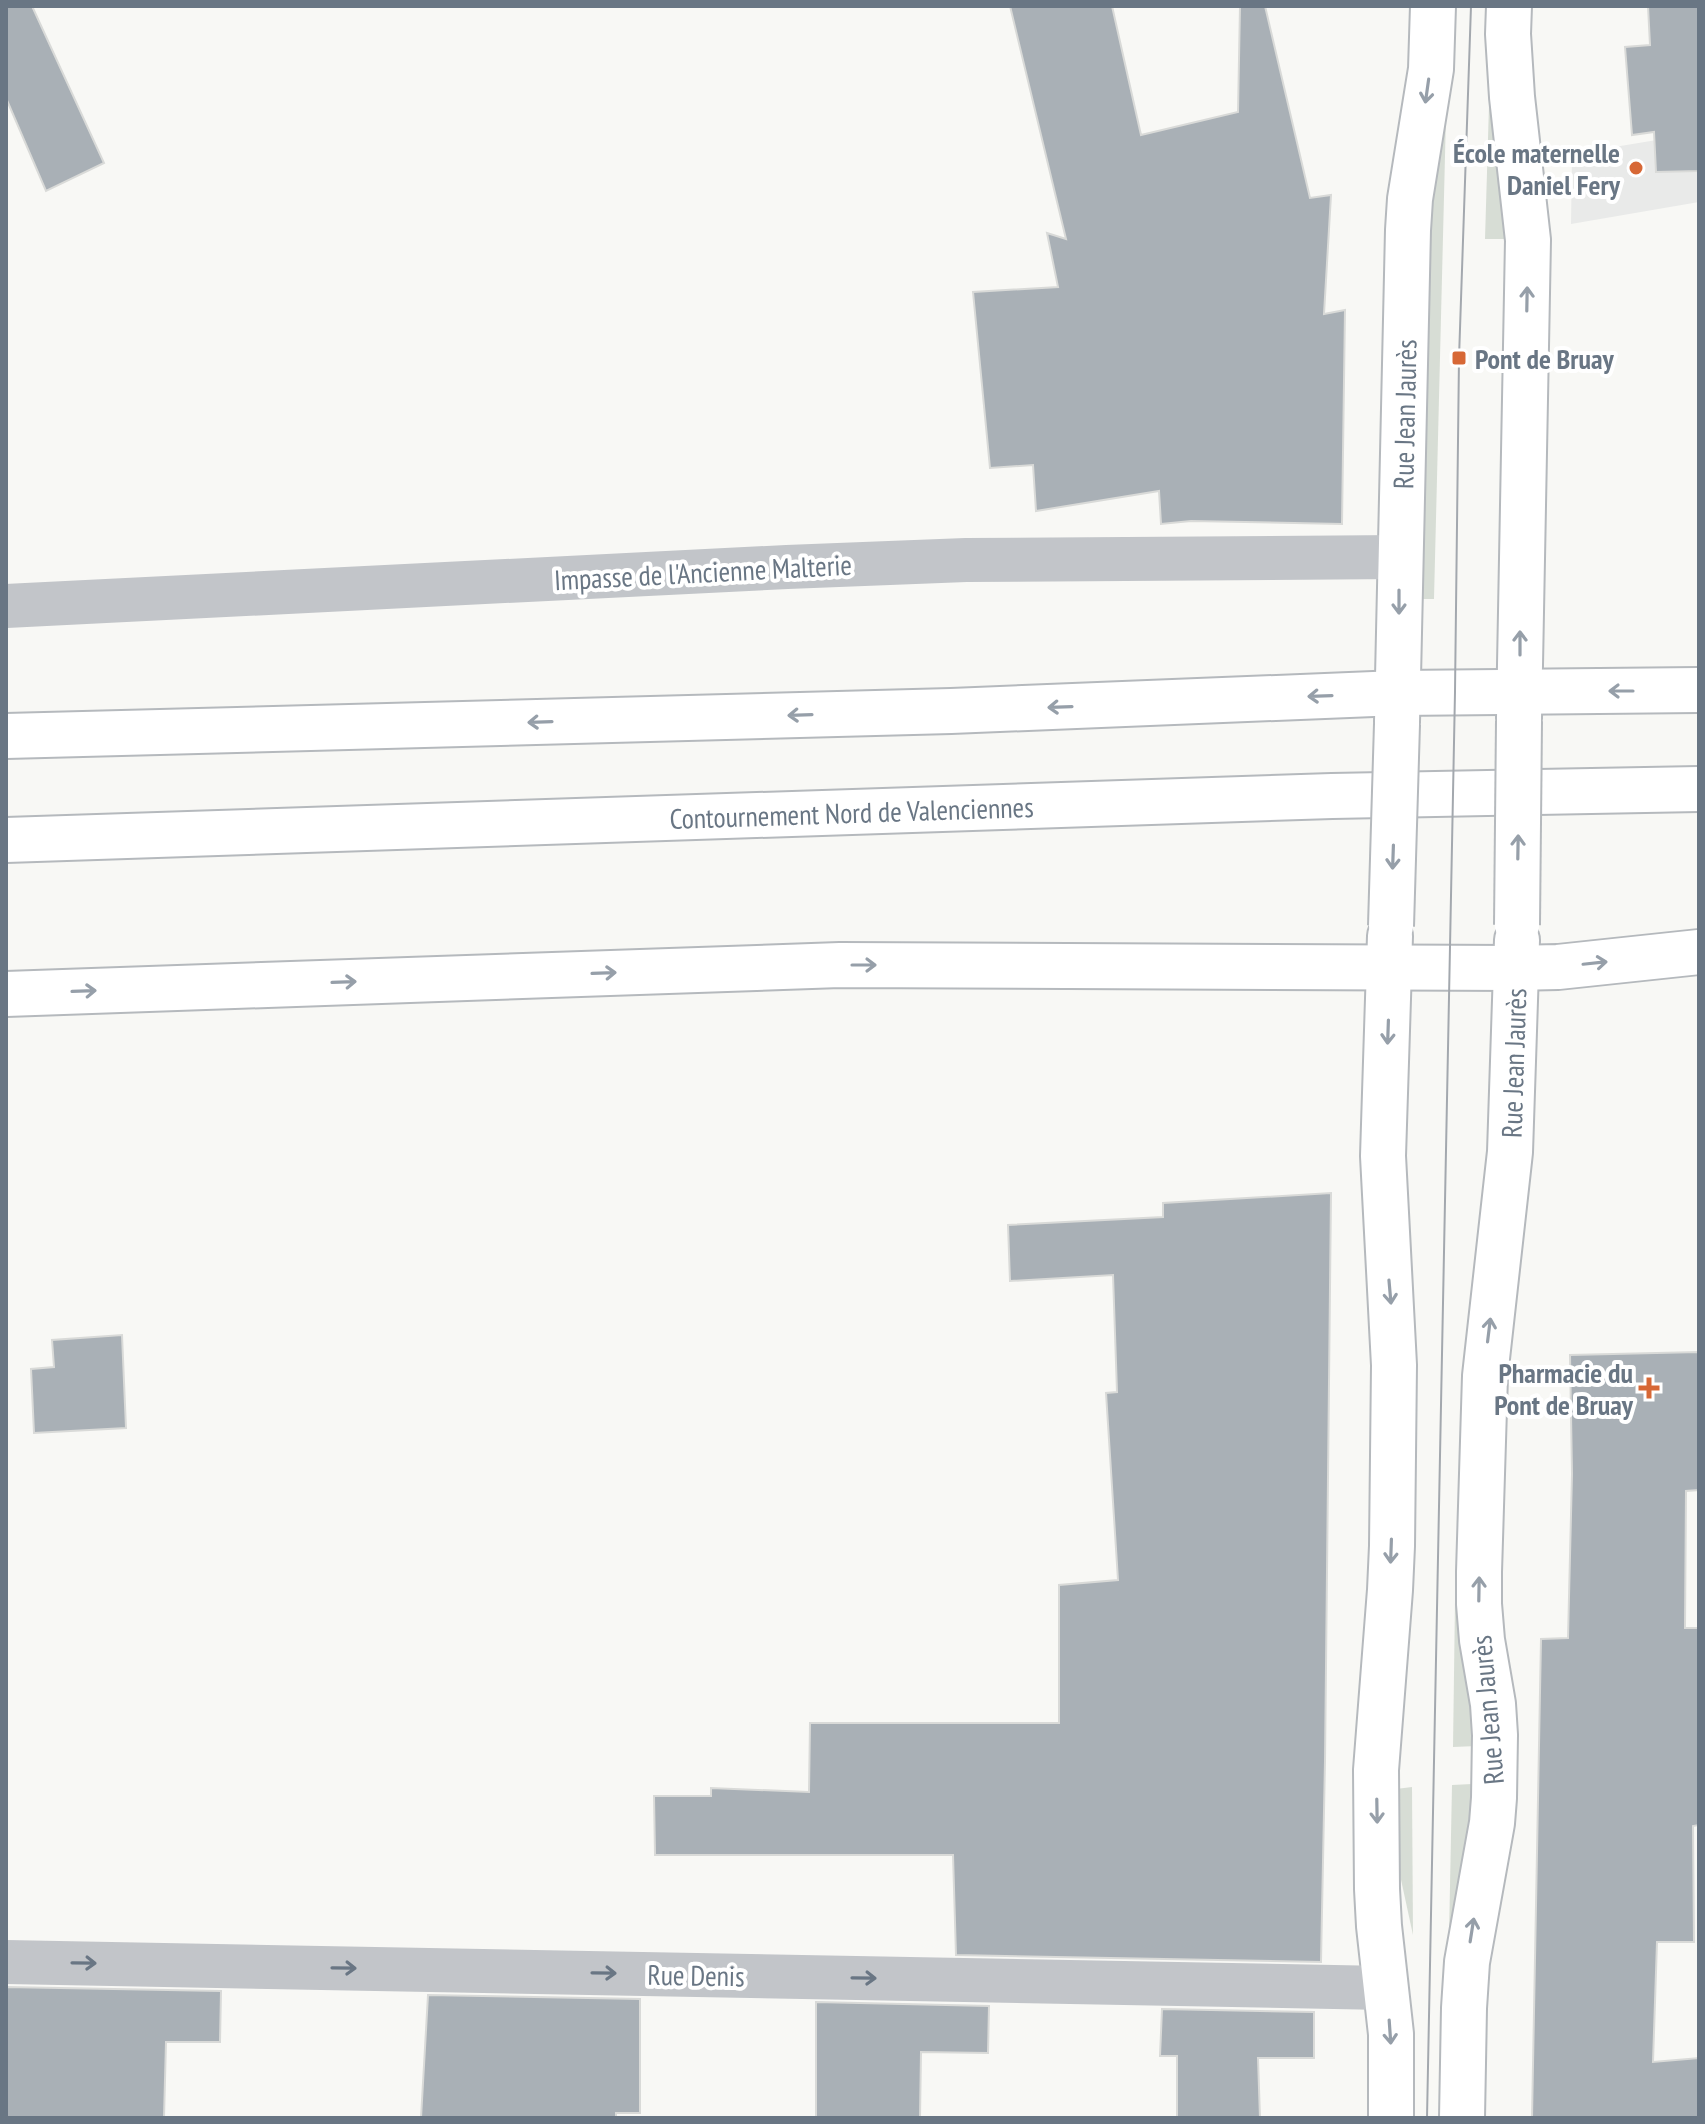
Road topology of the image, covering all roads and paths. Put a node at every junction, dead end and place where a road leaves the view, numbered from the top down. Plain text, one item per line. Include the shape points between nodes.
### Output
1 (1433, 6) edge
2 (1509, 6) edge
3 (1400, 557) junction
4 (6, 606) edge
5 (1699, 690) edge
6 (1519, 706) junction
7 (1397, 708) junction
8 (6, 736) edge
9 (1699, 789) edge
10 (6, 840) edge
11 (1390, 946) junction
12 (1699, 952) edge
13 (1517, 968) junction
14 (6, 994) edge
15 (6, 1962) edge
16 (1385, 1988) junction
17 (1391, 2118) edge
18 (1462, 2118) edge

1 -> 3 main road, Rue Jean Jaurès via 1431,69 1410,199
6 -> 2 main road, Rue Jean Jaurès via 1528,240 1512,97
3 - 4 street, Impasse de l'Ancienne Malterie via 936,561
3 -> 7 main road, Rue Jean Jaurès
5 -> 6 main road
6 - 7 main road
13 -> 6 main road, Rue Jean Jaurès, bridge
7 -> 8 main road via 951,711
7 -> 11 main road, Rue Jean Jaurès, bridge
9 - 10 main road, Contournement Nord de Valenciennes via 1332,796
11 - 13 main road
14 -> 11 main road
11 -> 16 main road, Rue Jean Jaurès via 1383,1156 1394,1365 1392,1546 1376,1770
13 -> 12 main road
18 -> 13 main road, Rue Jean Jaurès via 1467,1962 1494,1798 1493,1704 1479,1604 1483,1452 1488,1341 1510,1152
15 -> 16 street, Rue Denis
16 -> 17 main road, Rue Jean Jaurès

